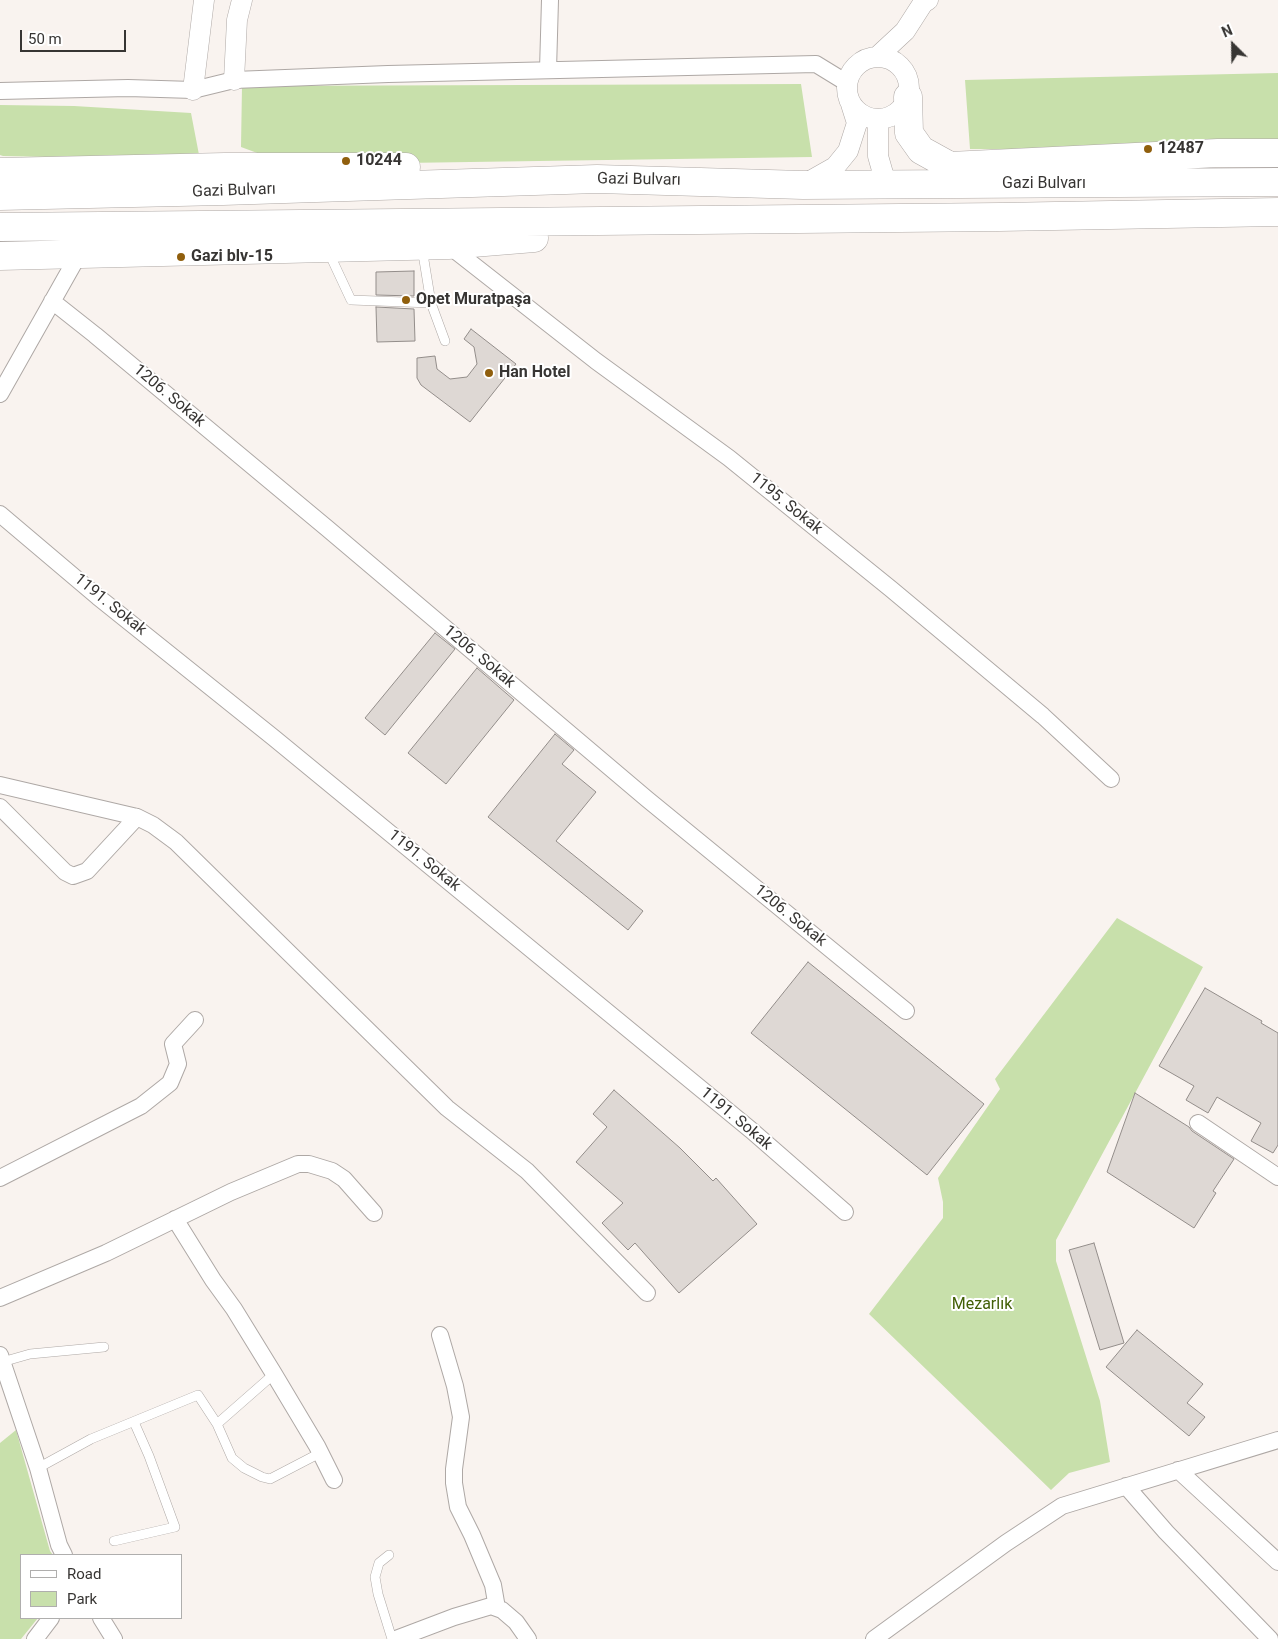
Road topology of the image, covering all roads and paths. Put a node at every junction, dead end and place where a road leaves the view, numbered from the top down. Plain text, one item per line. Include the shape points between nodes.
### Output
1 (204, 0) edge
2 (242, 0) edge
3 (550, 0) edge
4 (924, 1) edge
5 (905, 32) junction
6 (877, 57) junction
7 (548, 70) junction
8 (234, 80) junction
9 (847, 83) junction
10 (907, 87) junction
11 (0, 90) edge
12 (193, 90) junction
13 (851, 104) junction
14 (878, 119) junction
15 (1278, 154) edge
16 (6, 174) edge
17 (597, 179) junction
18 (1278, 182) edge
19 (886, 184) junction
20 (803, 185) junction
21 (0, 196) edge
22 (1278, 212) edge
23 (1192, 214) junction
24 (745, 220) junction
25 (0, 227) edge
26 (1278, 228) edge
27 (448, 245) junction
28 (422, 246) junction
29 (327, 248) junction
30 (4, 254) edge
31 (79, 254) junction
32 (52, 301) junction
33 (431, 303) junction
34 (445, 341) dead end
35 (0, 394) edge
36 (0, 514) edge
37 (1111, 779) dead end
38 (0, 785) edge
39 (0, 807) edge
40 (137, 817) junction
41 (906, 1011) dead end
42 (195, 1020) dead end
43 (1198, 1123) dead end
44 (1278, 1177) edge
45 (0, 1178) edge
46 (845, 1212) dead end
47 (374, 1213) dead end
48 (175, 1219) junction
49 (647, 1293) dead end
50 (0, 1298) edge
51 (440, 1335) dead end
52 (104, 1347) dead end
53 (1, 1358) edge
54 (274, 1374) junction
55 (134, 1422) junction
56 (217, 1424) junction
57 (1278, 1440) edge
58 (320, 1453) junction
59 (38, 1468) junction
60 (1178, 1470) junction
61 (334, 1480) dead end
62 (1126, 1486) junction
63 (114, 1541) dead end
64 (64, 1554) edge
65 (389, 1555) dead end
66 (1278, 1562) edge
67 (497, 1608) junction
68 (50, 1619) edge
69 (102, 1619) edge
70 (35, 1639) edge
71 (114, 1639) edge
72 (392, 1639) edge
73 (396, 1639) edge
74 (528, 1639) edge
75 (874, 1639) edge
76 (1270, 1639) edge

1 - 12 street
2 - 8 street via 237,20
3 - 7 street
4 - 5 street
5 - 6 street
5 - 10 street via 901,50
6 - 9 street via 858,65
6 - 10 street via 887,58 903,69
7 - 8 street
7 - 9 street via 816,64
8 - 12 street
9 - 13 street
10 - 14 street via 903,106 896,113
10 - 15 highway via 909,133 921,150 950,166 1218,153
11 - 12 street
13 - 14 street via 858,112
13 - 20 street via 857,123 848,151 835,167
14 - 19 street via 878,156
16 - 17 highway via 225,167 483,168
17 - 20 highway, Gazi Bulvarı
17 - 21 highway, Gazi Bulvarı
18 - 19 highway, Gazi Bulvarı
19 - 20 highway, Gazi Bulvarı
22 - 23 highway, Gazi Bulvarı
23 - 24 highway, Gazi Bulvarı
23 - 26 highway
24 - 25 highway, Gazi Bulvarı
24 - 27 highway
27 - 28 highway
27 - 37 street, 1195. Sokak via 596,361 737,464 1043,716
28 - 29 highway
28 - 33 lane
29 - 31 highway
29 - 33 lane via 352,300
30 - 31 highway
31 - 32 street
32 - 35 street
32 - 41 street, 1206. Sokak via 647,799
33 - 34 lane
36 - 46 street, 1191. Sokak via 751,1130
38 - 40 street
39 - 40 street via 65,872 73,876 87,870
40 - 49 street via 176,842 447,1108 527,1171
42 - 45 street via 172,1044 178,1064 170,1083 141,1106
43 - 44 street
47 - 48 street via 344,1178 309,1164 298,1164
48 - 50 street via 106,1253
48 - 54 street
51 - 67 street via 461,1418 454,1470 458,1507 493,1585
52 - 53 lane
53 - 59 street
54 - 56 lane
54 - 58 street
55 - 56 lane via 198,1395
55 - 59 lane via 91,1439
55 - 63 lane via 175,1527
56 - 58 lane via 232,1458 262,1477 270,1479
57 - 60 street
58 - 61 street
59 - 64 street
60 - 62 street
60 - 66 street
62 - 75 street via 1062,1506
62 - 76 street
65 - 72 lane via 379,1564 375,1577
67 - 73 street via 491,1606 454,1617
67 - 74 street via 516,1622
68 - 70 street
69 - 71 street

